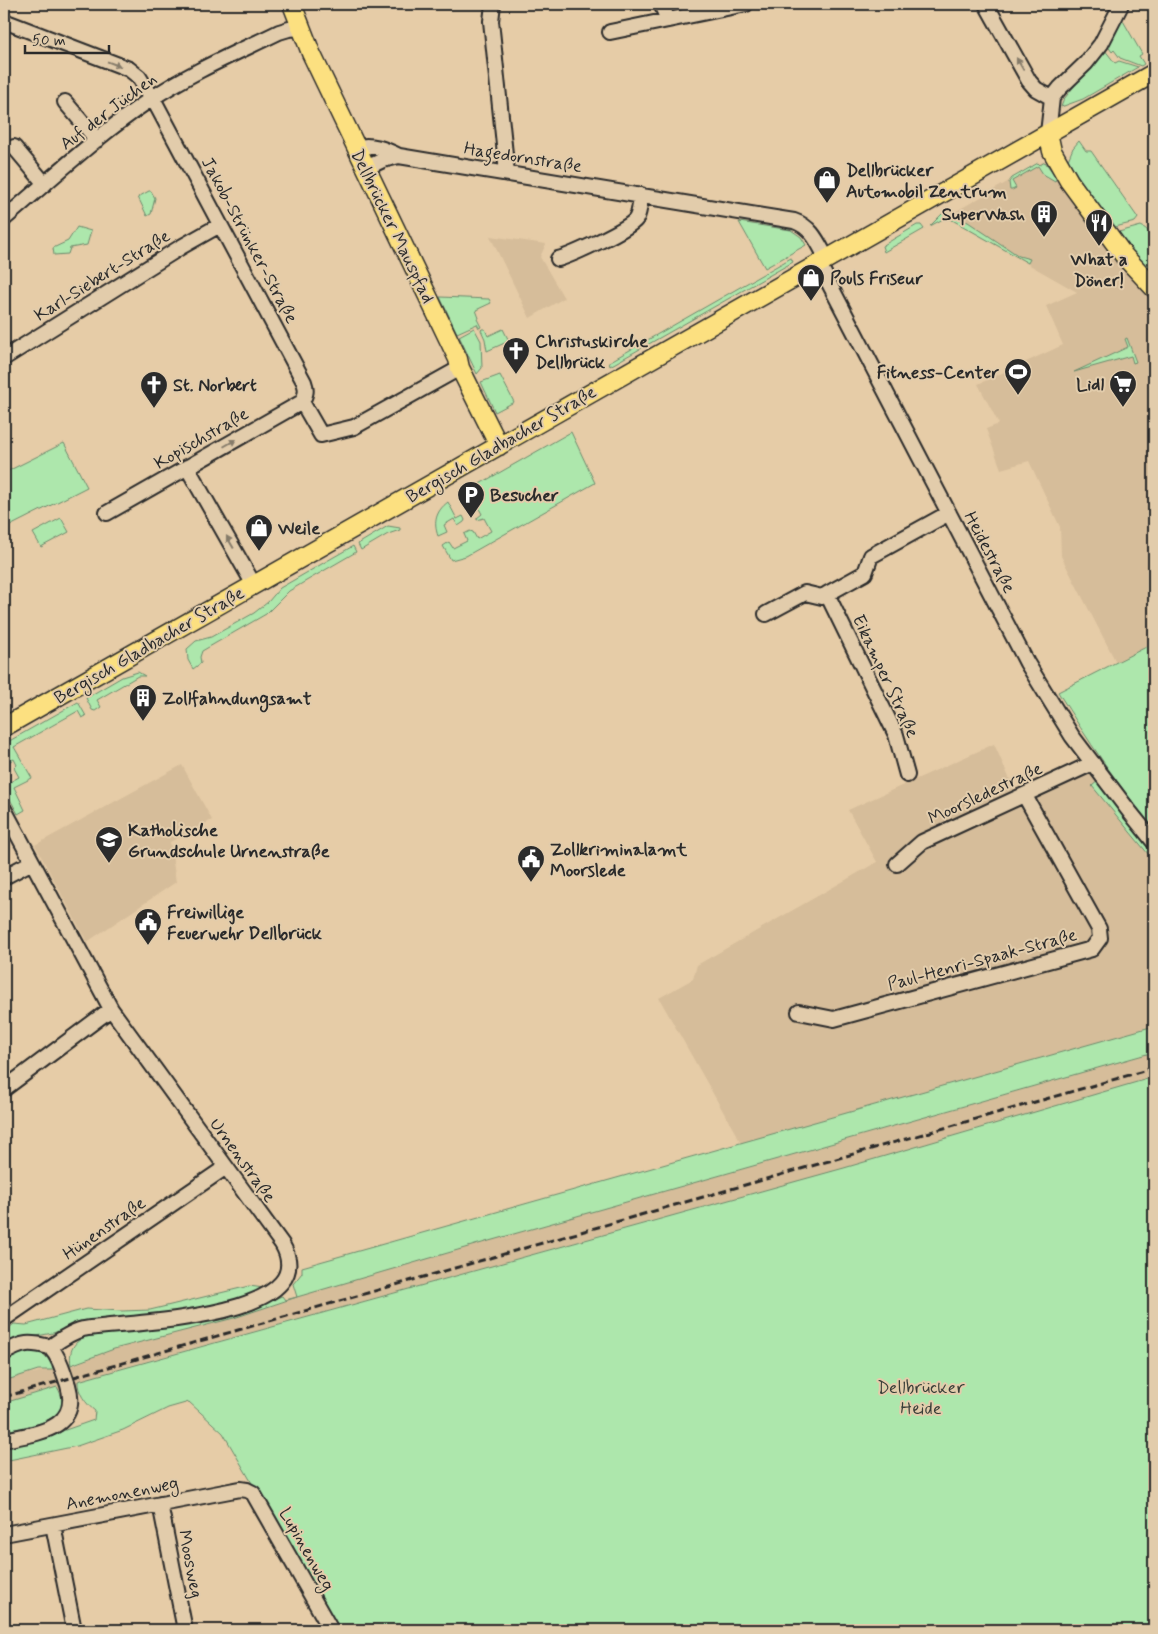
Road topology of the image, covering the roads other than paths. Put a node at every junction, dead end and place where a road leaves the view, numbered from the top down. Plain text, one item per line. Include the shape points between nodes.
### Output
1 (292, 4) edge
2 (493, 4) edge
3 (661, 4) edge
4 (746, 4) edge
5 (986, 4) edge
6 (1120, 4) edge
7 (668, 20) junction
8 (4, 21) edge
9 (300, 28) junction
10 (610, 32) dead end
11 (1154, 73) edge
12 (152, 98) junction
13 (1052, 98) junction
14 (65, 102) dead end
15 (1048, 133) junction
16 (97, 140) junction
17 (14, 147) dead end
18 (356, 148) junction
19 (399, 156) junction
20 (366, 168) junction
21 (507, 173) junction
22 (45, 184) junction
23 (641, 196) junction
24 (4, 219) edge
25 (220, 225) junction
26 (558, 259) dead end
27 (823, 261) junction
28 (1153, 285) edge
29 (4, 358) edge
30 (460, 368) junction
31 (302, 402) junction
32 (499, 446) junction
33 (187, 467) junction
34 (107, 513) dead end
35 (949, 513) junction
36 (254, 585) junction
37 (827, 594) junction
38 (766, 614) dead end
39 (4, 727) edge
40 (1093, 763) junction
41 (907, 775) dead end
42 (1025, 796) junction
43 (4, 809) edge
44 (1154, 842) edge
45 (32, 862) junction
46 (897, 864) dead end
47 (4, 877) edge
48 (111, 1008) junction
49 (799, 1012) dead end
50 (4, 1088) edge
51 (226, 1167) junction
52 (4, 1319) edge
53 (50, 1347) junction
54 (4, 1353) edge
55 (4, 1440) edge
56 (247, 1490) joint
57 (160, 1504) junction
58 (53, 1525) junction
59 (4, 1534) edge
60 (74, 1630) edge
61 (185, 1630) edge
62 (331, 1630) edge

1 - 9 main road, Dellbrücker Mauspfad
2 - 21 street via 491,21
3 - 7 street
4 - 7 street
13 -> 5 street via 1029,81
6 - 13 street via 1101,44
7 - 10 street
8 -> 12 street, Jakob-Strünker-Straße via 129,69 139,77
9 - 12 street, Auf der Jüchen via 270,36
9 - 18 main road, Dellbrücker Mauspfad
11 - 15 main road, Bergisch Gladbacher Straße
12 - 16 street, Auf der Jüchen
12 - 25 street, Jakob-Strünker-Straße
13 - 15 street
14 - 16 street
15 - 27 main road, Bergisch Gladbacher Straße
15 - 28 main road via 1052,151 1069,180 1125,257
16 - 22 street, Auf der Jüchen
17 - 22 street
18 - 19 street, Hagedornstraße via 362,145
18 - 20 main road, Dellbrücker Mauspfad
19 - 20 street, Hagedornstraße
19 - 21 street, Hagedornstraße
20 - 30 main road, Dellbrücker Mauspfad
21 - 23 street, Hagedornstraße
22 - 24 street, Auf der Jüchen
23 - 26 street via 633,222 585,249
23 - 27 street, Hagedornstraße via 802,223 813,234
25 - 29 street, Karl-Siebert-Straße
25 - 31 street, Jakob-Strünker-Straße via 304,382 306,395
27 - 32 main road, Bergisch Gladbacher Straße
27 - 35 street, Heidestraße
30 - 31 street via 347,430 321,435
30 - 32 main road, Dellbrücker Mauspfad
33 -> 31 street, Kopischstraße
32 - 36 main road, Bergisch Gladbacher Straße
33 - 34 street, Kopischstraße
36 -> 33 street
35 - 37 street via 871,556 865,573
35 - 40 street, Heidestraße via 1027,663 1072,736
36 - 39 main road, Bergisch Gladbacher Straße
37 - 38 street via 822,597 805,593
37 - 41 street, Eikamper Straße via 896,735
40 - 42 street, Moorsledestraße
40 - 44 street, Heidestraße
42 - 46 street, Moorsledestraße via 922,842
42 - 49 street, Paul-Henri-Spaak-Straße via 1099,929 1100,938 1092,948 834,1019
43 - 45 street, Urnenstraße
45 - 47 street
45 - 48 street, Urnenstraße
48 - 50 street
48 - 51 street, Urnenstraße
51 - 52 street, Hünenstraße
51 - 53 street, Urnenstraße via 287,1252 288,1267 278,1288 248,1303 201,1316 82,1330
53 - 54 street via 32,1342
53 - 55 street via 62,1368 70,1397 69,1410 64,1420 55,1426
56 - 57 street, Anemonenweg
56 - 62 street, Lupinenweg via 253,1493
57 - 58 street, Anemonenweg
57 - 61 street, Moosweg
58 - 59 street, Anemonenweg
58 - 60 street

